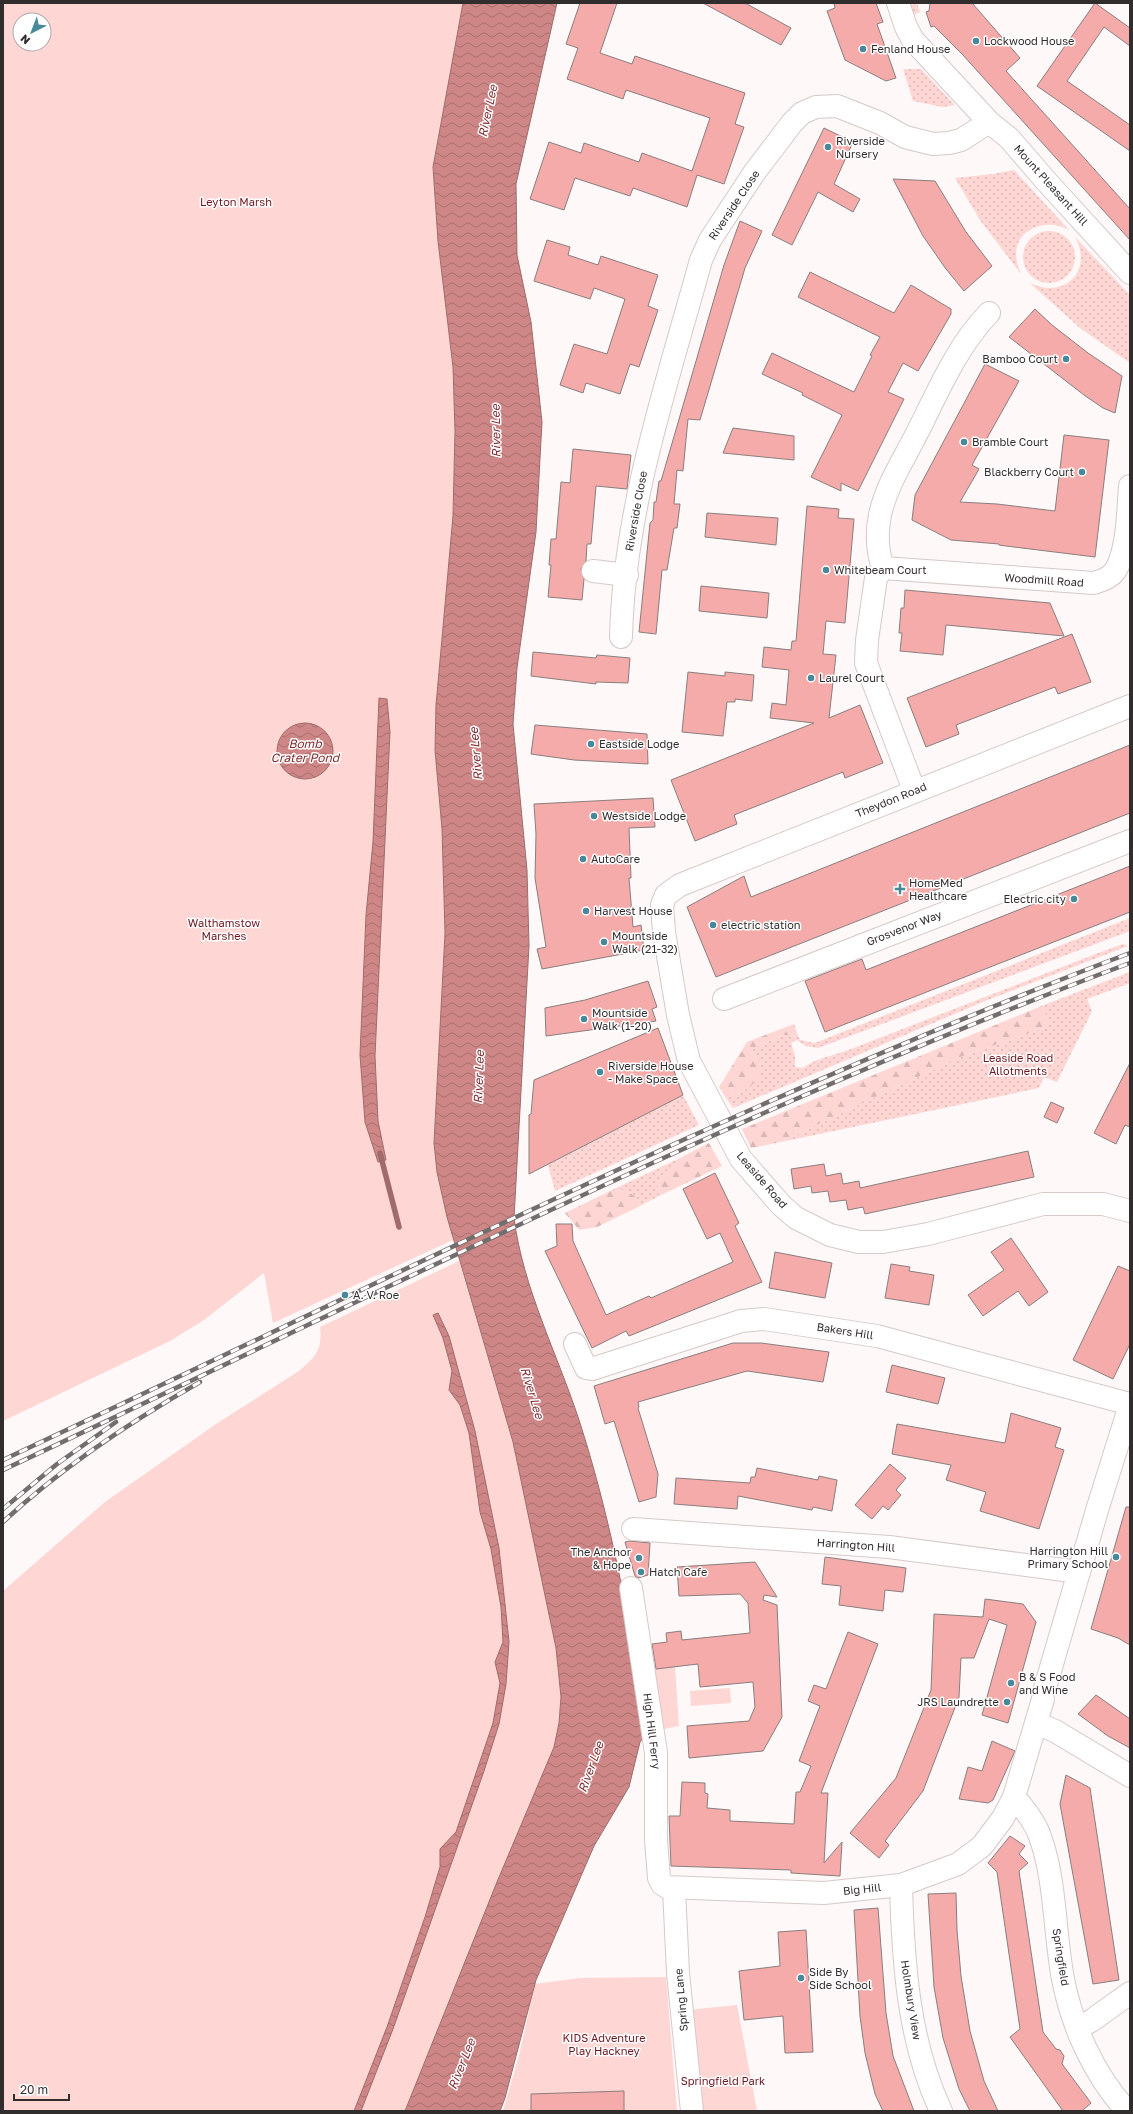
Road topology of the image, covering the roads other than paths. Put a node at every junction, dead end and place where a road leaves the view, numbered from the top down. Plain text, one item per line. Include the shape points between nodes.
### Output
1 (898, 3) edge
2 (989, 122) junction
3 (1130, 273) edge
4 (990, 312) dead end
5 (1130, 486) edge
6 (883, 568) junction
7 (593, 571) dead end
8 (626, 575) junction
9 (621, 637) dead end
10 (1130, 706) edge
11 (914, 790) junction
12 (1130, 841) edge
13 (662, 905) joint
14 (724, 999) dead end
15 (1128, 1205) edge
16 (575, 1344) dead end
17 (1130, 1404) edge
18 (633, 1529) dead end
19 (1079, 1572) junction
20 (631, 1588) dead end
21 (1036, 1723) junction
22 (1130, 1776) edge
23 (1014, 1797) junction
24 (901, 1885) junction
25 (674, 1889) junction
26 (1130, 1993) edge
27 (1077, 2028) junction
28 (1117, 2108) edge
29 (692, 2111) edge
30 (942, 2111) edge

1 - 2 street, Mount Pleasant Hill via 913,40
2 - 3 street, Mount Pleasant Hill via 1009,138
2 - 8 street, Riverside Close via 960,140 933,144 905,138 880,123 837,106 816,107 802,113 792,123 754,173 710,240 701,260 645,464 630,531
4 - 6 street via 973,329 958,353 888,489 880,514 877,536 877,552
5 - 6 street, Woodmill Road via 1122,554 1114,572 1102,581 1094,583
6 - 11 street via 876,578 866,663
7 - 8 street
8 - 9 street, Riverside Close
10 - 11 street, Theydon Road
11 - 13 street, Theydon Road via 680,885 666,895
12 - 14 street, Grosvenor Way
13 - 15 street, Leaside Road via 677,1007 689,1060 741,1159 781,1205 796,1218 830,1235 860,1242 883,1242 928,1234 1043,1204
16 - 17 street, Bakers Hill via 586,1368 592,1369 741,1321 764,1319 877,1336
17 - 19 street, Big Hill
18 - 19 street, Harrington Hill via 889,1547
19 - 21 street, Big Hill
20 - 25 street, High Hill Ferry via 656,1753 656,1840 659,1878 662,1884
21 - 22 street via 1056,1731
21 - 23 street, Big Hill
23 - 24 street, Big Hill via 1003,1818 982,1846 958,1864
23 - 27 street, Springfield via 1037,1830 1044,1854 1063,1978
24 - 25 street, Big Hill via 824,1893
24 - 30 street, Holmbury View via 903,1945 912,2015 921,2058
25 - 29 street, Spring Lane via 678,1973
26 - 27 street
27 - 28 street, Springfield

